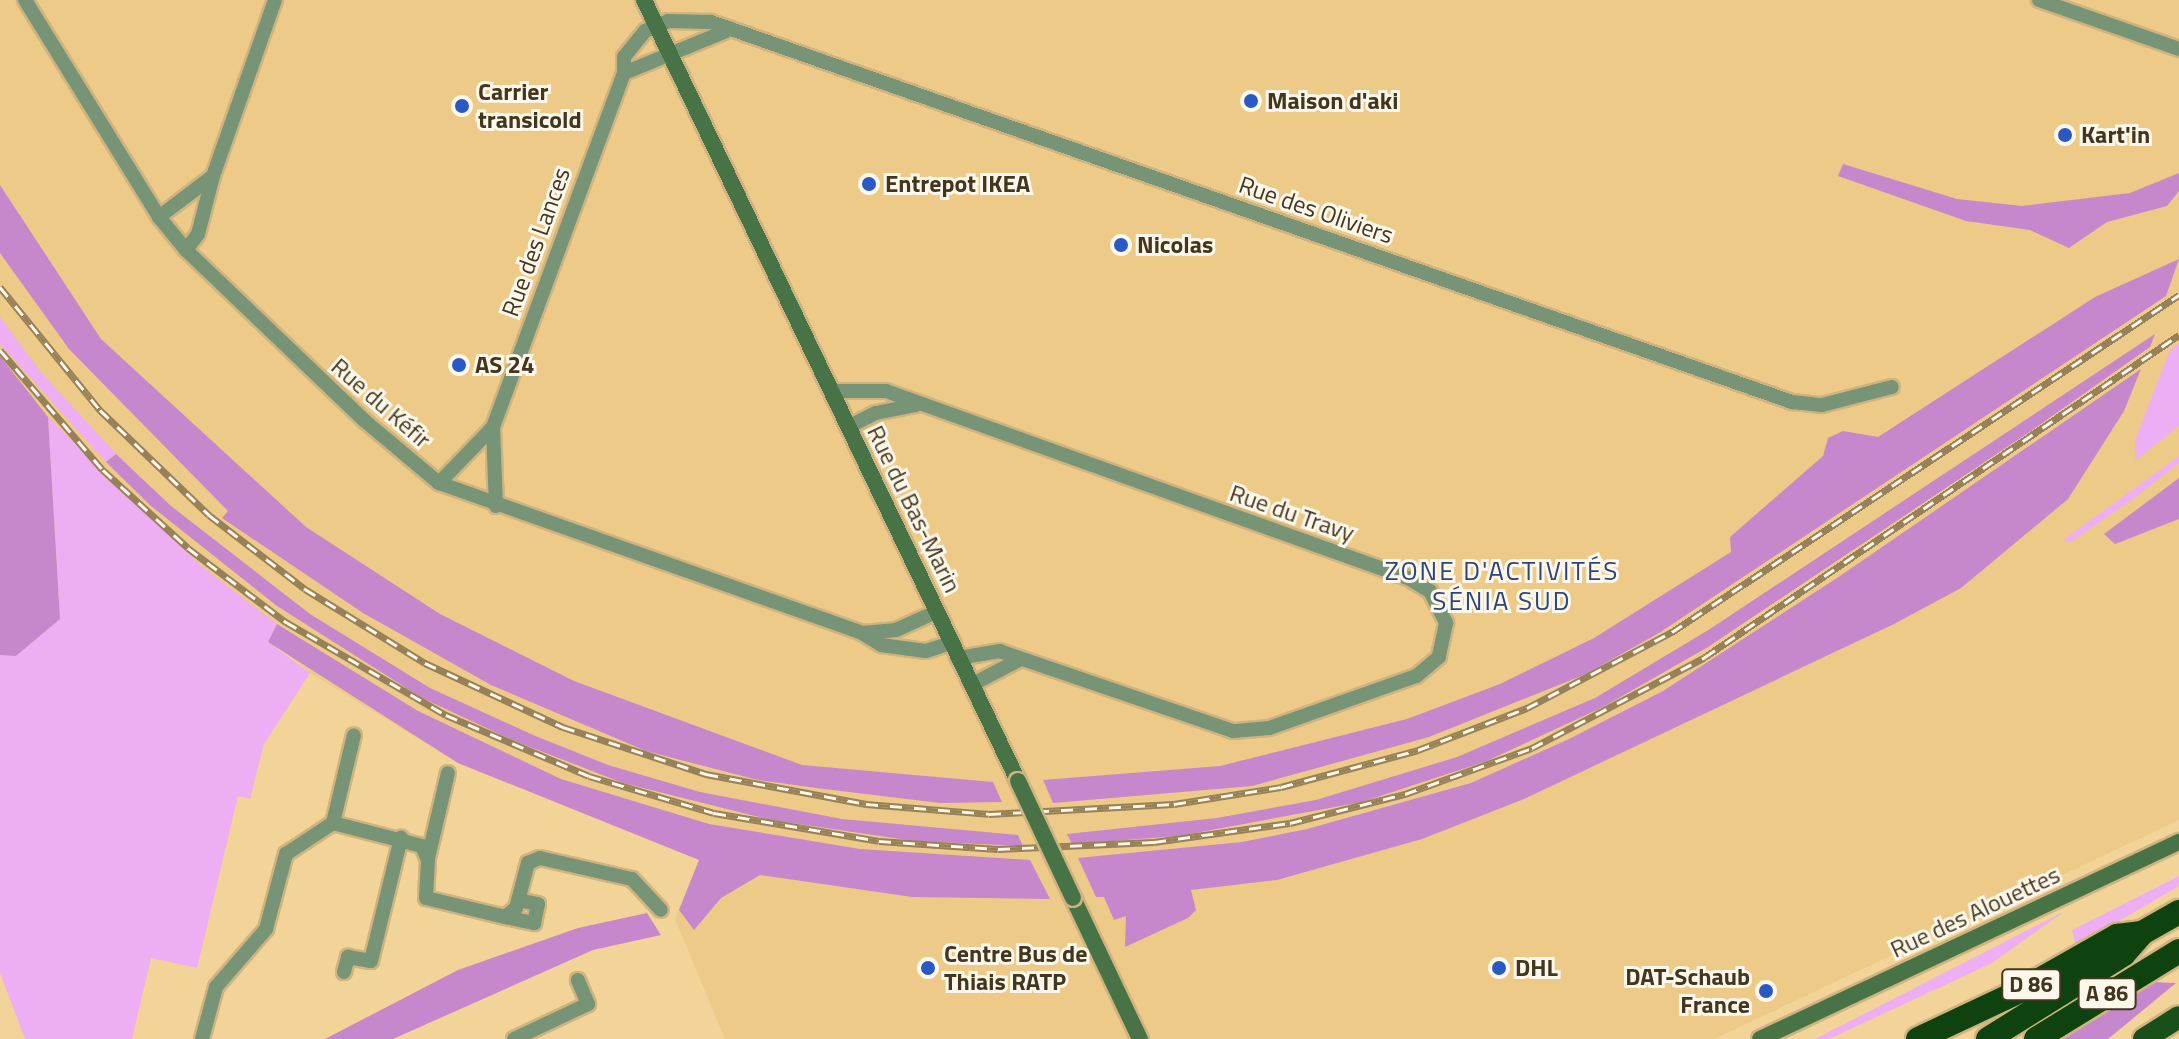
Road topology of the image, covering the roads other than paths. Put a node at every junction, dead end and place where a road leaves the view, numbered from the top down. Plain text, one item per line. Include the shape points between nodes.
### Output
1 (25, 0) edge
2 (275, 0) edge
3 (644, 0) edge
4 (2039, 0) edge
5 (655, 23) junction
6 (726, 31) junction
7 (2179, 49) edge
8 (669, 53) junction
9 (624, 73) junction
10 (213, 176) junction
11 (159, 217) junction
12 (186, 250) junction
13 (1892, 387) dead end
14 (831, 391) junction
15 (920, 405) junction
16 (493, 427) junction
17 (848, 427) junction
18 (439, 483) junction
19 (496, 506) junction
20 (936, 612) junction
21 (862, 633) junction
22 (950, 643) junction
23 (958, 658) junction
24 (1019, 660) junction
25 (971, 685) junction
26 (354, 735) dead end
27 (448, 773) dead end
28 (333, 823) junction
29 (401, 838) junction
30 (2179, 842) edge
31 (428, 860) junction
32 (518, 900) junction
33 (661, 910) dead end
34 (2179, 912) edge
35 (505, 917) junction
36 (2142, 933) junction
37 (2179, 951) edge
38 (344, 972) dead end
39 (578, 980) dead end
40 (2179, 1017) edge
41 (1791, 1025) junction
42 (2179, 1030) edge
43 (202, 1039) edge
44 (514, 1039) edge
45 (1140, 1039) edge
46 (1760, 1039) edge
47 (1772, 1039) edge
48 (1918, 1039) edge
49 (1988, 1039) edge
50 (2036, 1039) edge
51 (2144, 1039) edge
52 (2167, 1039) edge

1 - 11 street, Rue du Kéfir
2 - 10 street
3 - 5 main road, Rue du Bas-Marin
4 - 7 street
5 - 6 street, Rue des Oliviers via 703,20
5 - 8 main road, Rue du Bas-Marin
5 - 9 street, Rue des Lances via 627,50
6 - 8 street
6 - 13 street, Rue des Oliviers via 1792,402 1822,405
8 - 9 street
8 - 14 main road, Rue du Bas-Marin
9 - 16 street, Rue des Lances
10 - 11 street
10 - 12 street via 198,234
11 - 12 street, Rue du Kéfir
12 - 18 street, Rue du Kéfir via 365,421
14 - 15 street, Rue du Travy via 886,391
14 - 17 main road, Rue du Bas-Marin
15 - 17 street, Rue du Travy via 885,410
15 - 24 street, Rue du Travy via 1408,578 1430,591 1446,623 1439,657 1416,676 1269,728 1233,731
16 - 18 street, Rue des Lances
16 - 19 street, Rue des Lances
17 - 20 main road, Rue du Bas-Marin
18 - 19 street, Rue du Kéfir
19 - 21 street, Rue du Kéfir
20 - 21 street, Rue du Kéfir via 896,630
20 - 22 main road, Rue du Bas-Marin
21 - 22 street, Rue du Kéfir via 881,645 909,650
22 - 23 main road, Rue du Bas-Marin
23 - 24 street, Rue du Travy via 993,649
23 - 25 main road, Rue du Bas-Marin
24 - 25 street
25 - 45 main road, Rue du Bas-Marin, bridge
26 - 28 street
27 - 31 street
28 - 29 street
28 - 43 street via 286,854 266,929 216,987
29 - 31 street via 422,846
29 - 38 street via 371,961 348,957
30 - 41 main road, Rue des Alouettes
31 - 35 street via 426,898
32 - 33 street via 527,866 540,858 632,879
32 - 35 street
32 - 35 street via 538,904 534,923
34 - 36 highway, A 86
36 - 48 highway, D 86 via 2117,936 2020,991
36 - 49 highway, A 86 via 2124,954
37 - 50 highway, A 86
39 - 44 street via 588,1004
40 - 51 highway
41 - 46 main road
41 - 47 main road
42 - 52 highway

